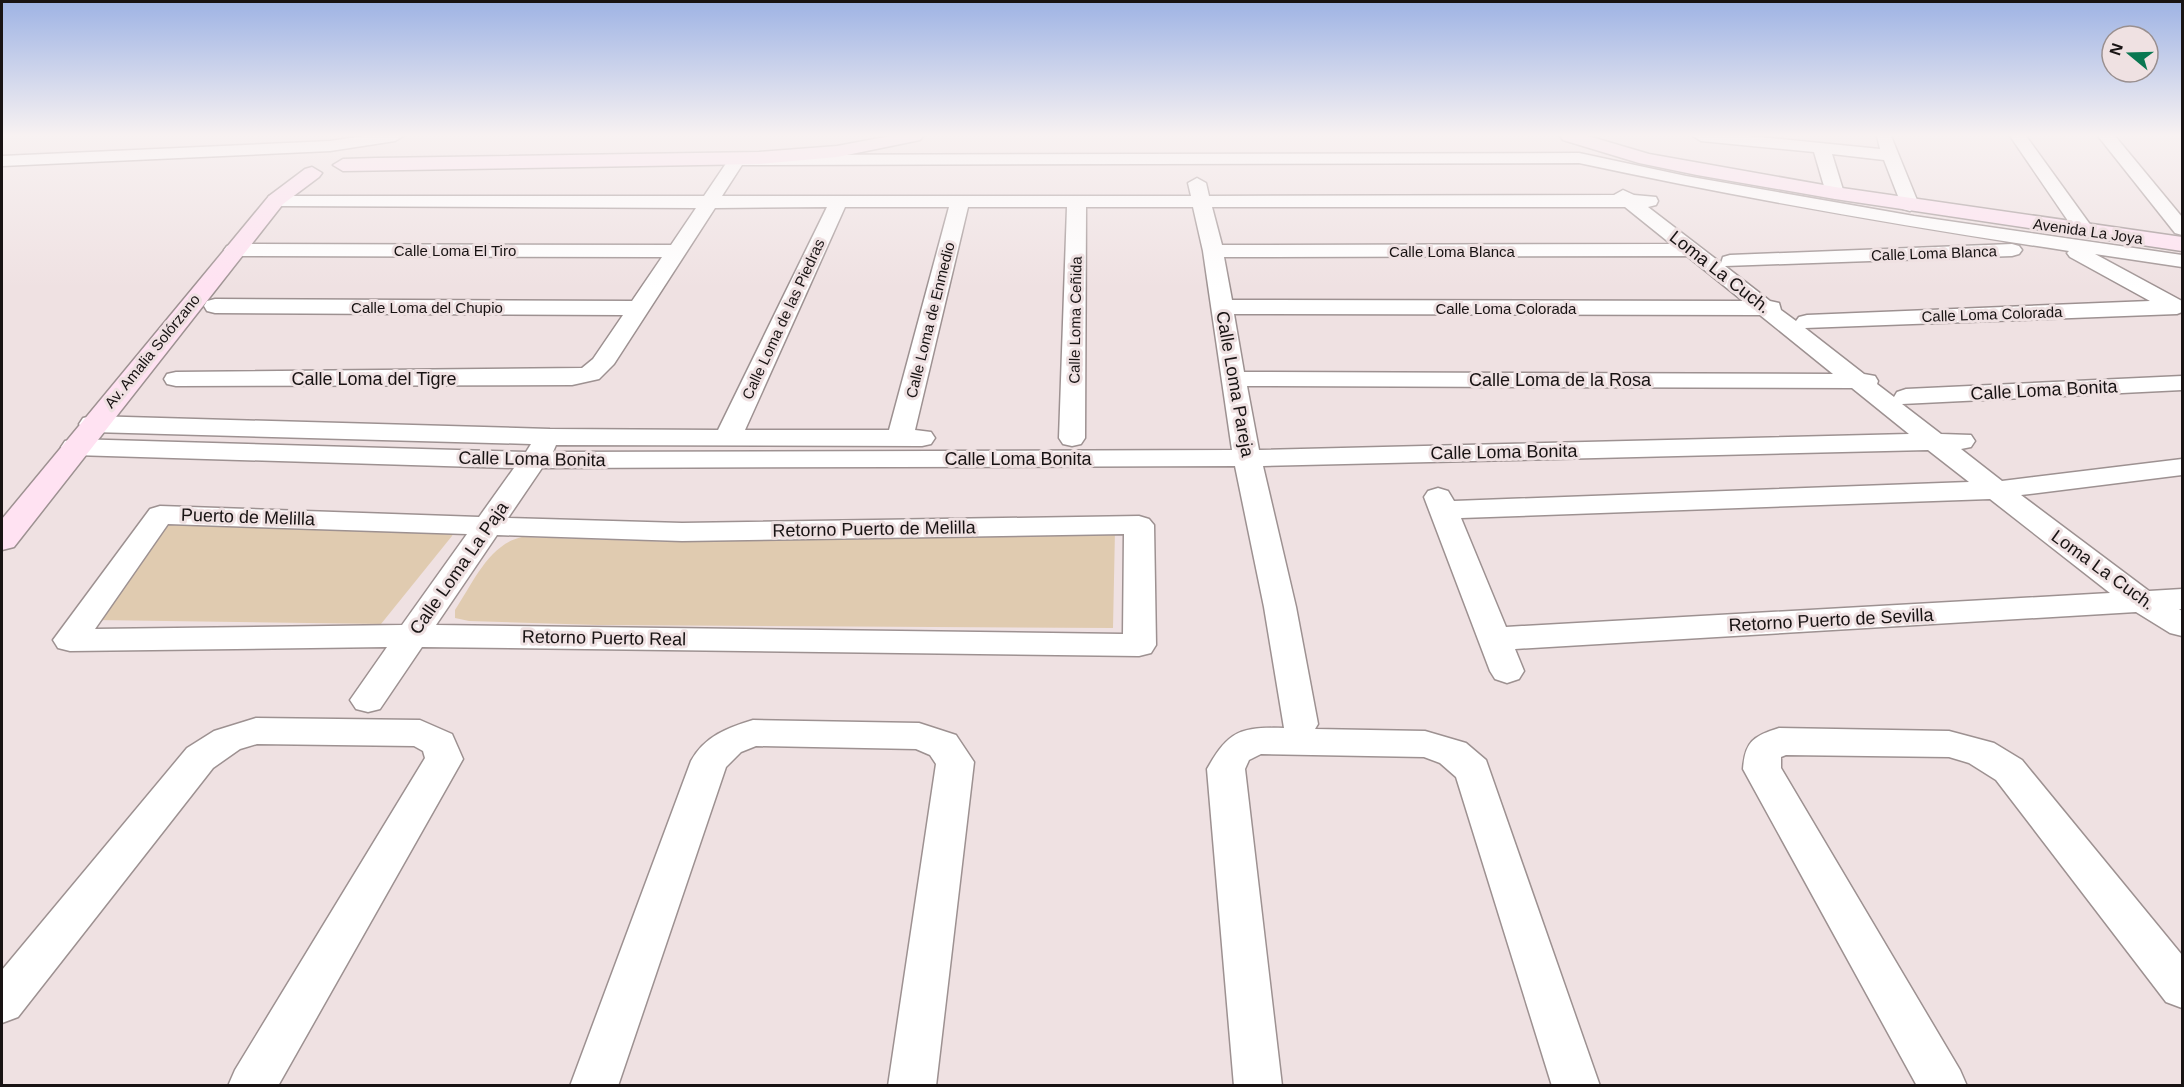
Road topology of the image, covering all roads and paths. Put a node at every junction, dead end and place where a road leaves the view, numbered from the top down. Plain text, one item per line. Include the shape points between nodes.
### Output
1 (270, 187) edge
2 (294, 187) edge
3 (720, 187) edge
4 (1198, 187) edge
5 (1623, 187) edge
6 (1626, 187) edge
7 (1720, 187) edge
8 (1800, 187) edge
9 (1833, 187) edge
10 (1903, 187) edge
11 (2054, 187) edge
12 (2147, 187) edge
13 (1835, 193) junction
14 (276, 200) junction
15 (839, 201) junction
16 (960, 201) junction
17 (1202, 201) junction
18 (1639, 201) junction
19 (710, 202) junction
20 (1077, 202) junction
21 (1911, 205) junction
22 (2182, 229) edge
23 (2084, 230) junction
24 (2182, 244) edge
25 (2062, 245) junction
26 (234, 250) junction
27 (1692, 250) junction
28 (677, 251) junction
29 (1213, 251) junction
30 (1730, 261) junction
31 (2182, 261) edge
32 (215, 306) dead end
33 (1222, 307) junction
34 (638, 308) junction
35 (2180, 309) edge
36 (1788, 313) junction
37 (176, 379) dead end
38 (1233, 379) junction
39 (1886, 381) junction
40 (1860, 382) junction
41 (2182, 383) edge
42 (1906, 398) junction
43 (92, 424) junction
44 (1941, 434) junction
45 (728, 437) junction
46 (900, 438) junction
47 (1072, 438) junction
48 (74, 447) junction
49 (542, 448) junction
50 (1246, 448) junction
51 (2182, 467) edge
52 (2008, 488) junction
53 (2, 503) edge
54 (490, 524) junction
55 (2, 540) edge
56 (2172, 609) edge
57 (412, 636) junction
58 (1494, 639) junction
59 (70, 640) joint
60 (1139, 645) joint
61 (1507, 671) dead end
62 (368, 700) dead end
63 (1300, 724) dead end
64 (2182, 988) edge
65 (2, 1003) edge
66 (252, 1086) edge
67 (594, 1086) edge
68 (912, 1086) edge
69 (1258, 1086) edge
70 (1576, 1086) edge
71 (1942, 1086) edge

1 - 53 main road, Av. Amalia Solórzano
2 - 14 main road, Av. Amalia Solórzano
3 - 19 street
4 - 17 street, Calle Loma Pareja
5 - 18 street, Loma La Cuch.
6 - 18 street, Loma La Cuch.
7 - 25 street, Avenida La Joya
8 - 13 main road, Avenida La Joya
9 - 13 street
10 - 21 street
11 - 23 street
12 - 22 street
13 - 21 main road, Avenida La Joya
14 - 19 street
14 - 26 main road, Av. Amalia Solórzano
15 - 16 street
15 - 19 street
15 - 45 street, Calle Loma de las Piedras
16 - 20 street
16 - 46 street, Calle Loma de Enmedio
17 - 18 street
17 - 20 street
17 - 29 street, Calle Loma Pareja
18 - 27 street, Loma La Cuch.
18 - 30 street, Loma La Cuch.
19 - 28 street
20 - 47 street, Calle Loma Ceñida
21 - 23 main road, Avenida La Joya
23 - 24 main road, Avenida La Joya
25 - 30 street, Calle Loma Blanca
25 - 31 street, Avenida La Joya
25 - 35 street
26 - 28 street, Calle Loma El Tiro
26 - 43 main road, Av. Amalia Solórzano
27 - 29 street, Calle Loma Blanca
27 - 36 street, Loma La Cuch.
28 - 34 street
29 - 33 street, Calle Loma Pareja
30 - 36 street, Loma La Cuch.
32 - 34 street, Calle Loma del Chupio
33 - 36 street, Calle Loma Colorada
33 - 38 street, Calle Loma Pareja
34 - 37 street, Calle Loma del Tigre via 602,363 590,374 572,378
35 - 36 street, Calle Loma Colorada
36 - 39 street, Loma La Cuch.
36 - 40 street, Loma La Cuch.
38 - 40 street, Calle Loma de la Rosa
38 - 50 street, Calle Loma Pareja
39 - 40 street, Calle Loma de la Rosa
39 - 42 street, Loma La Cuch.
40 - 44 street, Loma La Cuch.
41 - 42 street, Calle Loma Bonita
42 - 44 street, Loma La Cuch.
43 - 48 main road, Av. Amalia Solórzano
43 - 49 street, Calle Loma Bonita
44 - 50 street, Calle Loma Bonita
44 - 52 street, Loma La Cuch.
45 - 46 street, Calle Loma Bonita
45 - 49 street, Calle Loma Bonita
46 - 47 street, Calle Loma Bonita
47 - 50 street, Calle Loma Bonita
48 - 49 street, Calle Loma Bonita
48 - 55 main road, Av. Amalia Solórzano
49 - 50 street, Calle Loma Bonita
49 - 54 street, Calle Loma La Paja
50 - 63 street, Calle Loma Pareja
51 - 52 street
52 - 56 street, Loma La Cuch.
52 - 58 street via 1441,504
54 - 57 street, Calle Loma La Paja
54 - 59 street, Puerto de Melilla via 160,515
54 - 60 street, Retorno Puerto de Melilla via 682,532 1139,525
56 - 58 street, Retorno Puerto de Sevilla
57 - 59 street, Retorno Puerto Real
57 - 60 street, Retorno Puerto Real
57 - 62 street, Calle Loma La Paja
58 - 61 street
64 - 71 street via 2009,770 1981,753 1948,744 1779,741 1763,752 1762,770
65 - 66 street via 200,758 227,740 256,730 420,733 440,743 444,759
67 - 68 street via 710,761 728,743 753,733 919,736 943,745 955,762
69 - 70 street via 1226,769 1236,751 1256,741 1425,744 1453,753 1473,770

